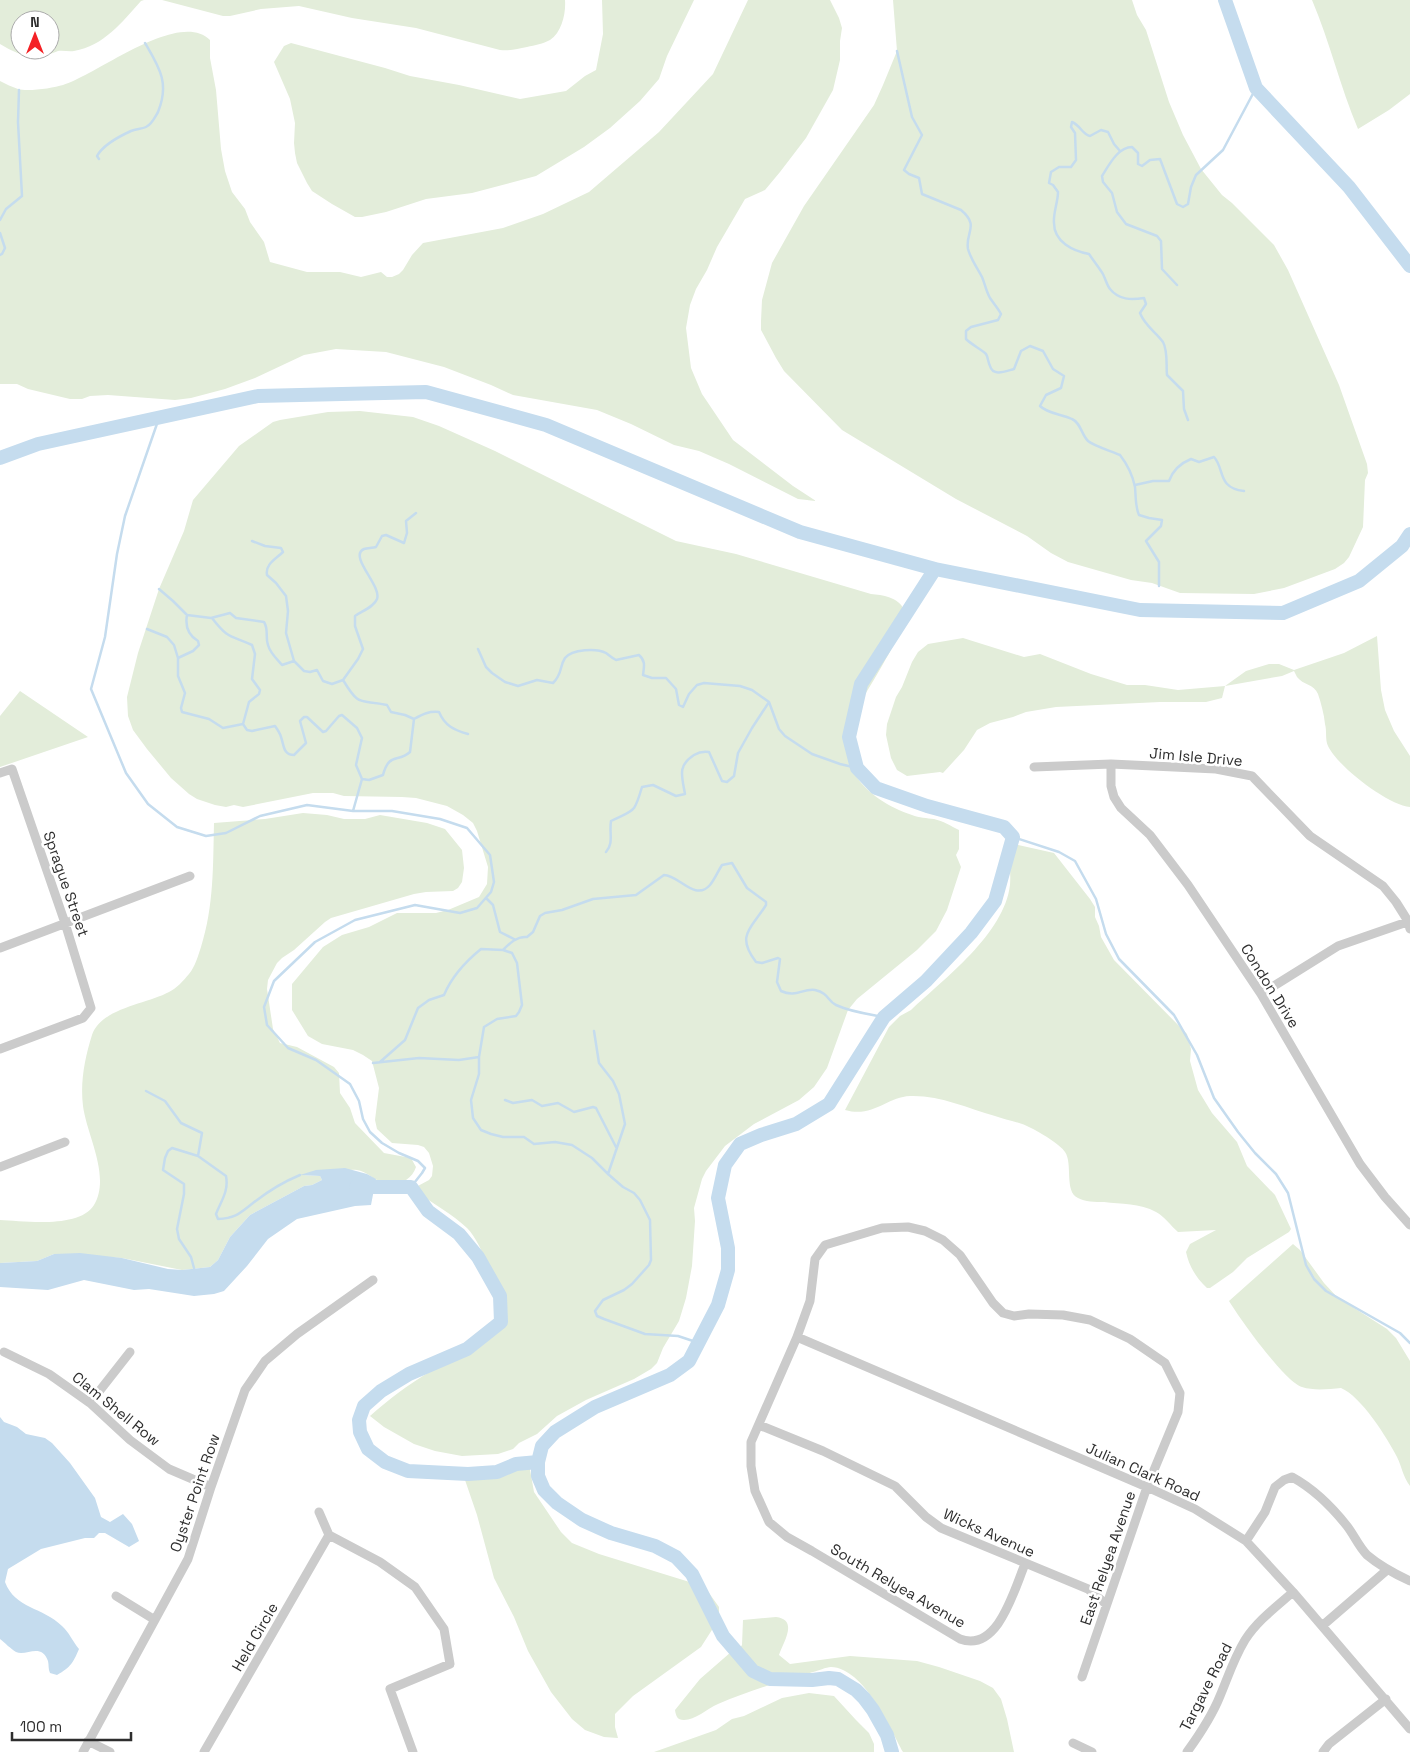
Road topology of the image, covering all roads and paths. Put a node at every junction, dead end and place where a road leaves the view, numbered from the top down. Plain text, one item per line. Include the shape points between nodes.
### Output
1 (1111, 764) junction
2 (1034, 767) dead end
3 (0, 773) edge
4 (190, 876) dead end
5 (65, 923) junction
6 (1409, 924) edge
7 (0, 948) edge
8 (1261, 994) junction
9 (0, 1049) edge
10 (65, 1142) dead end
11 (0, 1167) edge
12 (1410, 1225) edge
13 (372, 1280) dead end
14 (797, 1337) junction
15 (4, 1352) dead end
16 (130, 1352) dead end
17 (90, 1403) junction
18 (759, 1425) junction
19 (211, 1487) junction
20 (1147, 1487) junction
21 (319, 1512) dead end
22 (329, 1535) junction
23 (1246, 1541) junction
24 (1025, 1564) junction
25 (1387, 1570) junction
26 (1410, 1581) edge
27 (1294, 1592) junction
28 (116, 1596) dead end
29 (1106, 1604) junction
30 (156, 1620) junction
31 (1322, 1626) junction
32 (1082, 1677) dead end
33 (1386, 1699) junction
34 (1410, 1728) edge
35 (88, 1741) junction
36 (1073, 1743) dead end
37 (83, 1752) edge
38 (110, 1752) edge
39 (204, 1752) edge
40 (413, 1752) edge
41 (1092, 1752) edge
42 (1187, 1752) edge
43 (1323, 1752) edge

1 - 2 street, Jim Isle Drive
1 - 6 street, Jim Isle Drive via 1216,769 1252,776 1310,836 1383,886
1 - 8 street, Condon Drive via 1111,786 1121,808 1150,835 1188,885
3 - 5 street, Sprague Street via 12,769
4 - 5 street
5 - 7 street
5 - 9 street, Sprague Street via 92,1008 83,1018
6 - 8 street via 1338,946
8 - 12 street, Condon Drive via 1360,1164
10 - 11 street
13 - 19 street, Oyster Point Row via 265,1361 245,1390
14 - 18 street
14 - 20 street, Julian Clark Road
14 - 20 street, East Relyea Avenue via 810,1301 815,1259 825,1245 882,1228 908,1227 924,1231 943,1240 960,1254 1003,1313 1014,1316 1063,1314 1090,1320 1130,1338 1165,1363 1180,1393 1178,1412
15 - 17 street, Clam Shell Row via 49,1374
16 - 17 street
17 - 19 street, Clam Shell Row via 130,1440 169,1469
18 - 24 street, Wicks Avenue via 895,1486 926,1518 941,1528
18 - 24 street, South Relyea Avenue via 751,1442 751,1466 755,1491 769,1522 787,1537 960,1639 970,1642 994,1631
19 - 30 street, Oyster Point Row via 188,1559
20 - 23 street, Julian Clark Road via 1195,1509
20 - 29 street, East Relyea Avenue
21 - 22 street
22 - 39 street, Held Circle
22 - 40 street via 380,1562 415,1587 444,1629 450,1664 390,1689
23 - 25 street via 1265,1512 1275,1487 1292,1477 1326,1503 1366,1554
23 - 27 street, Julian Clark Road
24 - 29 street, Wicks Avenue via 1088,1590
25 - 26 street
25 - 31 street
27 - 31 street, Julian Clark Road
27 - 42 street, Targave Road via 1262,1619 1246,1639 1219,1698
28 - 30 street
29 - 32 street, East Relyea Avenue
30 - 35 street, Oyster Point Row
31 - 33 street, Julian Clark Road
33 - 34 street, Julian Clark Road
33 - 43 street
35 - 37 street, Oyster Point Row
35 - 38 street
36 - 41 street

